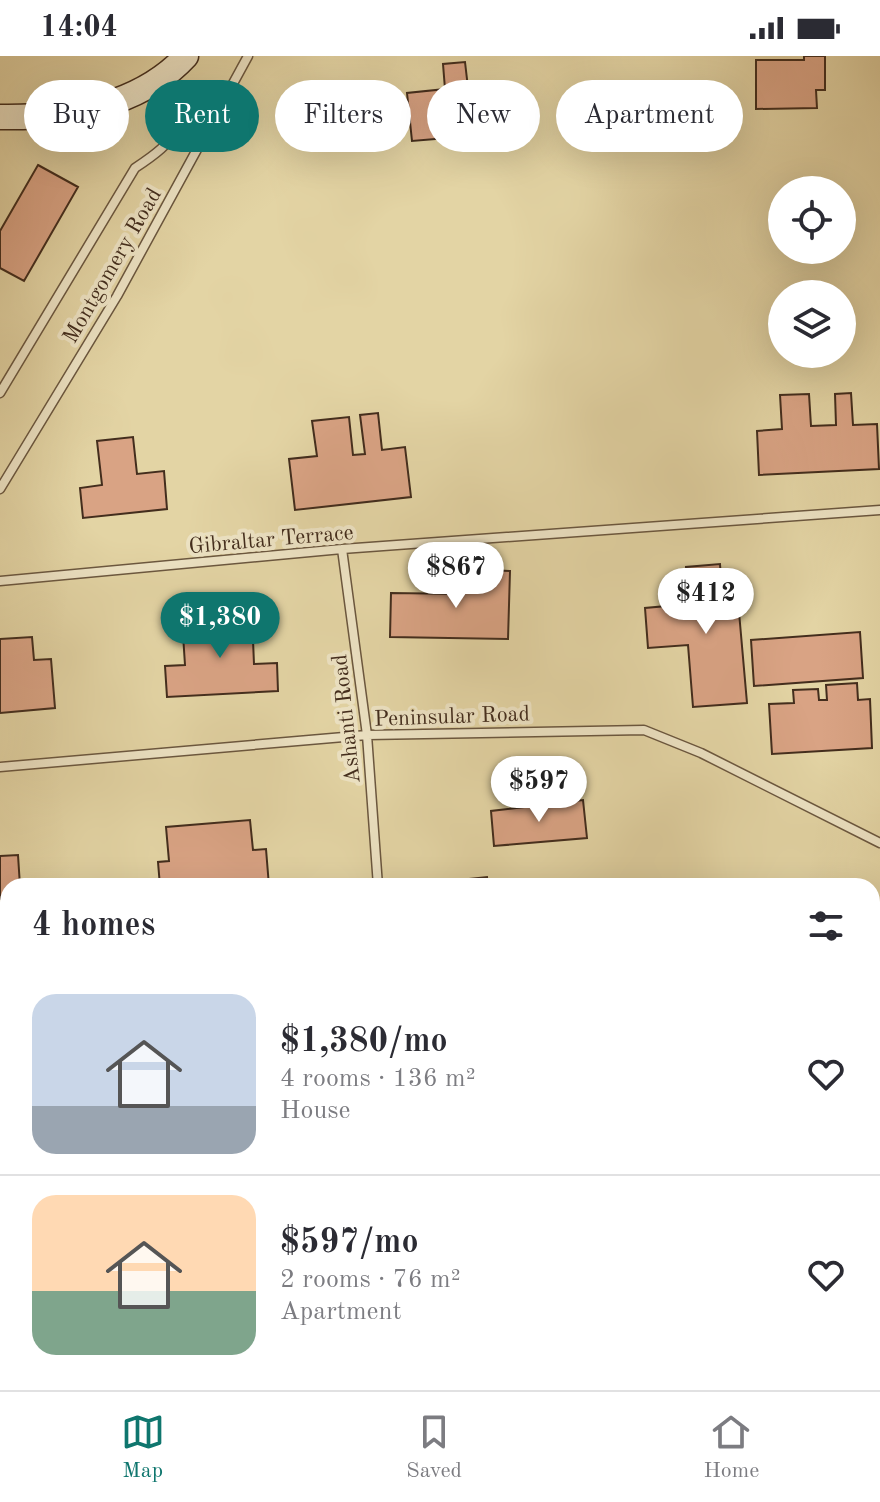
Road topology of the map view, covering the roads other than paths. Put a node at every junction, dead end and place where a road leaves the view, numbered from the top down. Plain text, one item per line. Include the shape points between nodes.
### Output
1 (186, 56) edge
2 (248, 56) edge
3 (164, 75) junction
4 (0, 117) edge
5 (0, 393) edge
6 (0, 489) edge
7 (880, 510) edge
8 (342, 549) junction
9 (0, 581) edge
10 (367, 735) junction
11 (0, 767) edge
12 (880, 843) edge
13 (377, 878) edge

1 - 3 main road
2 - 6 lane, Montgomery Road via 117,296
3 - 4 main road via 143,89 81,112
3 - 5 lane via 178,101 174,133 158,153 135,168
7 - 8 lane, Gibraltar Terrace
8 - 9 lane, Gibraltar Terrace
8 - 10 lane, Ashanti Road
10 - 11 lane, Peninsular Road
10 - 12 lane, Peninsular Road via 644,730
10 - 13 lane, Ashanti Road

